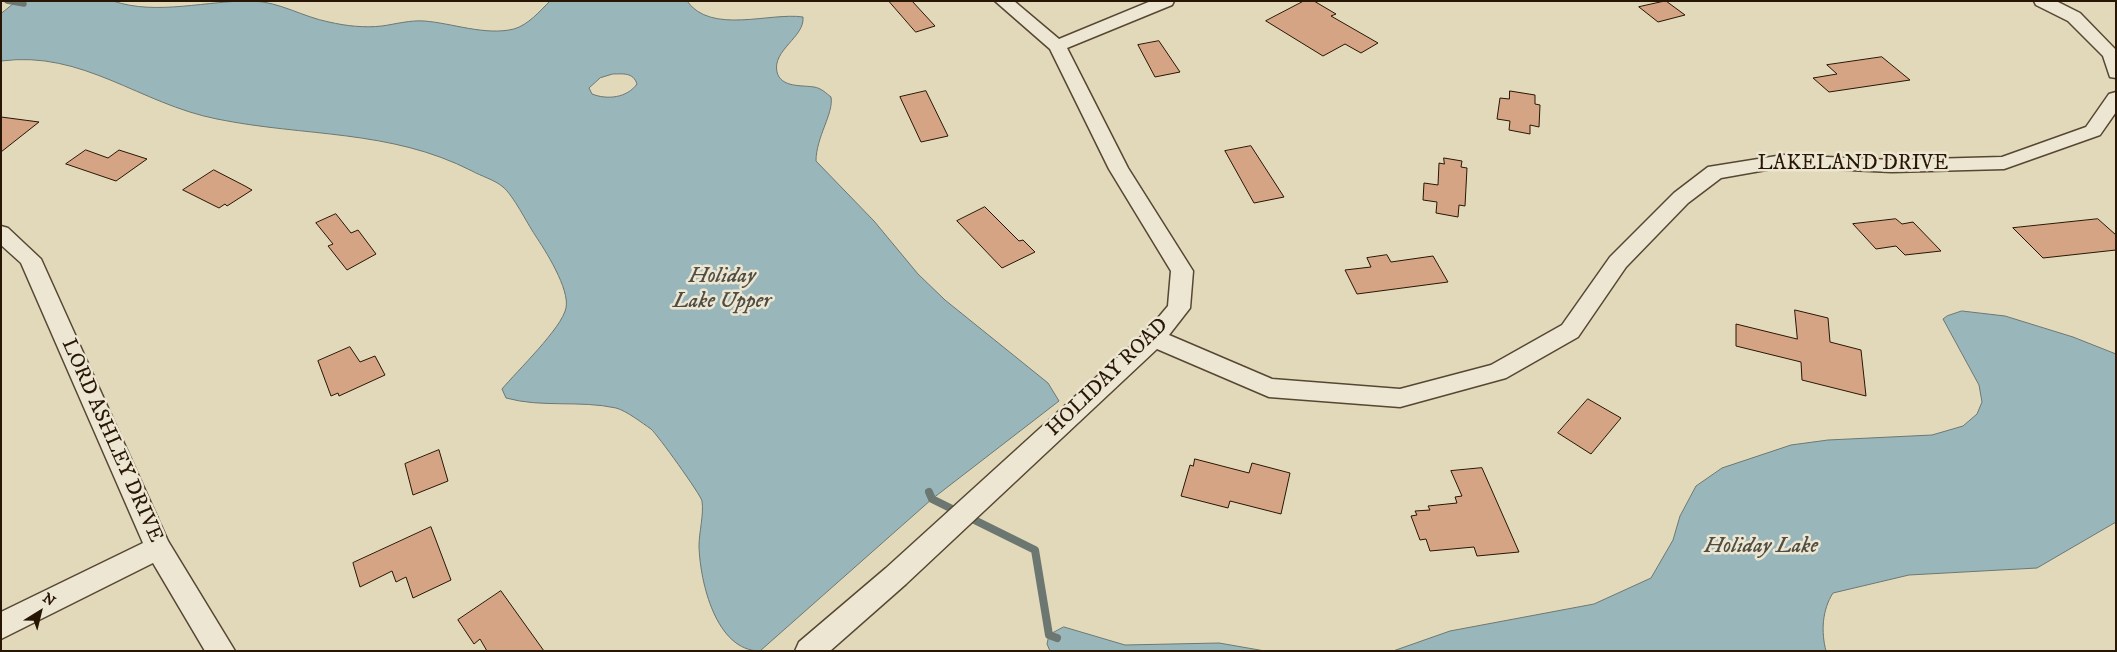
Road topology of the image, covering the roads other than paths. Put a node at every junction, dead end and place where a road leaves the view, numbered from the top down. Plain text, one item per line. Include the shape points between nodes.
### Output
1 (1003, 1) edge
2 (1166, 1) edge
3 (2042, 1) edge
4 (1057, 46) junction
5 (2116, 73) edge
6 (2116, 98) edge
7 (1, 233) edge
8 (1154, 338) junction
9 (158, 548) junction
10 (1, 626) edge
11 (221, 651) edge
12 (809, 651) edge

1 - 4 street, HOLIDAY ROAD
2 - 4 street
3 - 5 street via 2074,17 2111,55
4 - 8 street, HOLIDAY ROAD via 1119,169 1148,211 1182,271 1179,308
6 - 8 street, LAKELAND DRIVE via 2093,131 2004,163 1892,166 1783,161 1715,172 1681,198 1618,262 1570,331 1498,372 1400,398 1269,388
7 - 9 street, LORD ASHLEY DRIVE via 30,259
8 - 12 street, HOLIDAY ROAD
9 - 10 street
9 - 11 street, LORD ASHLEY DRIVE

